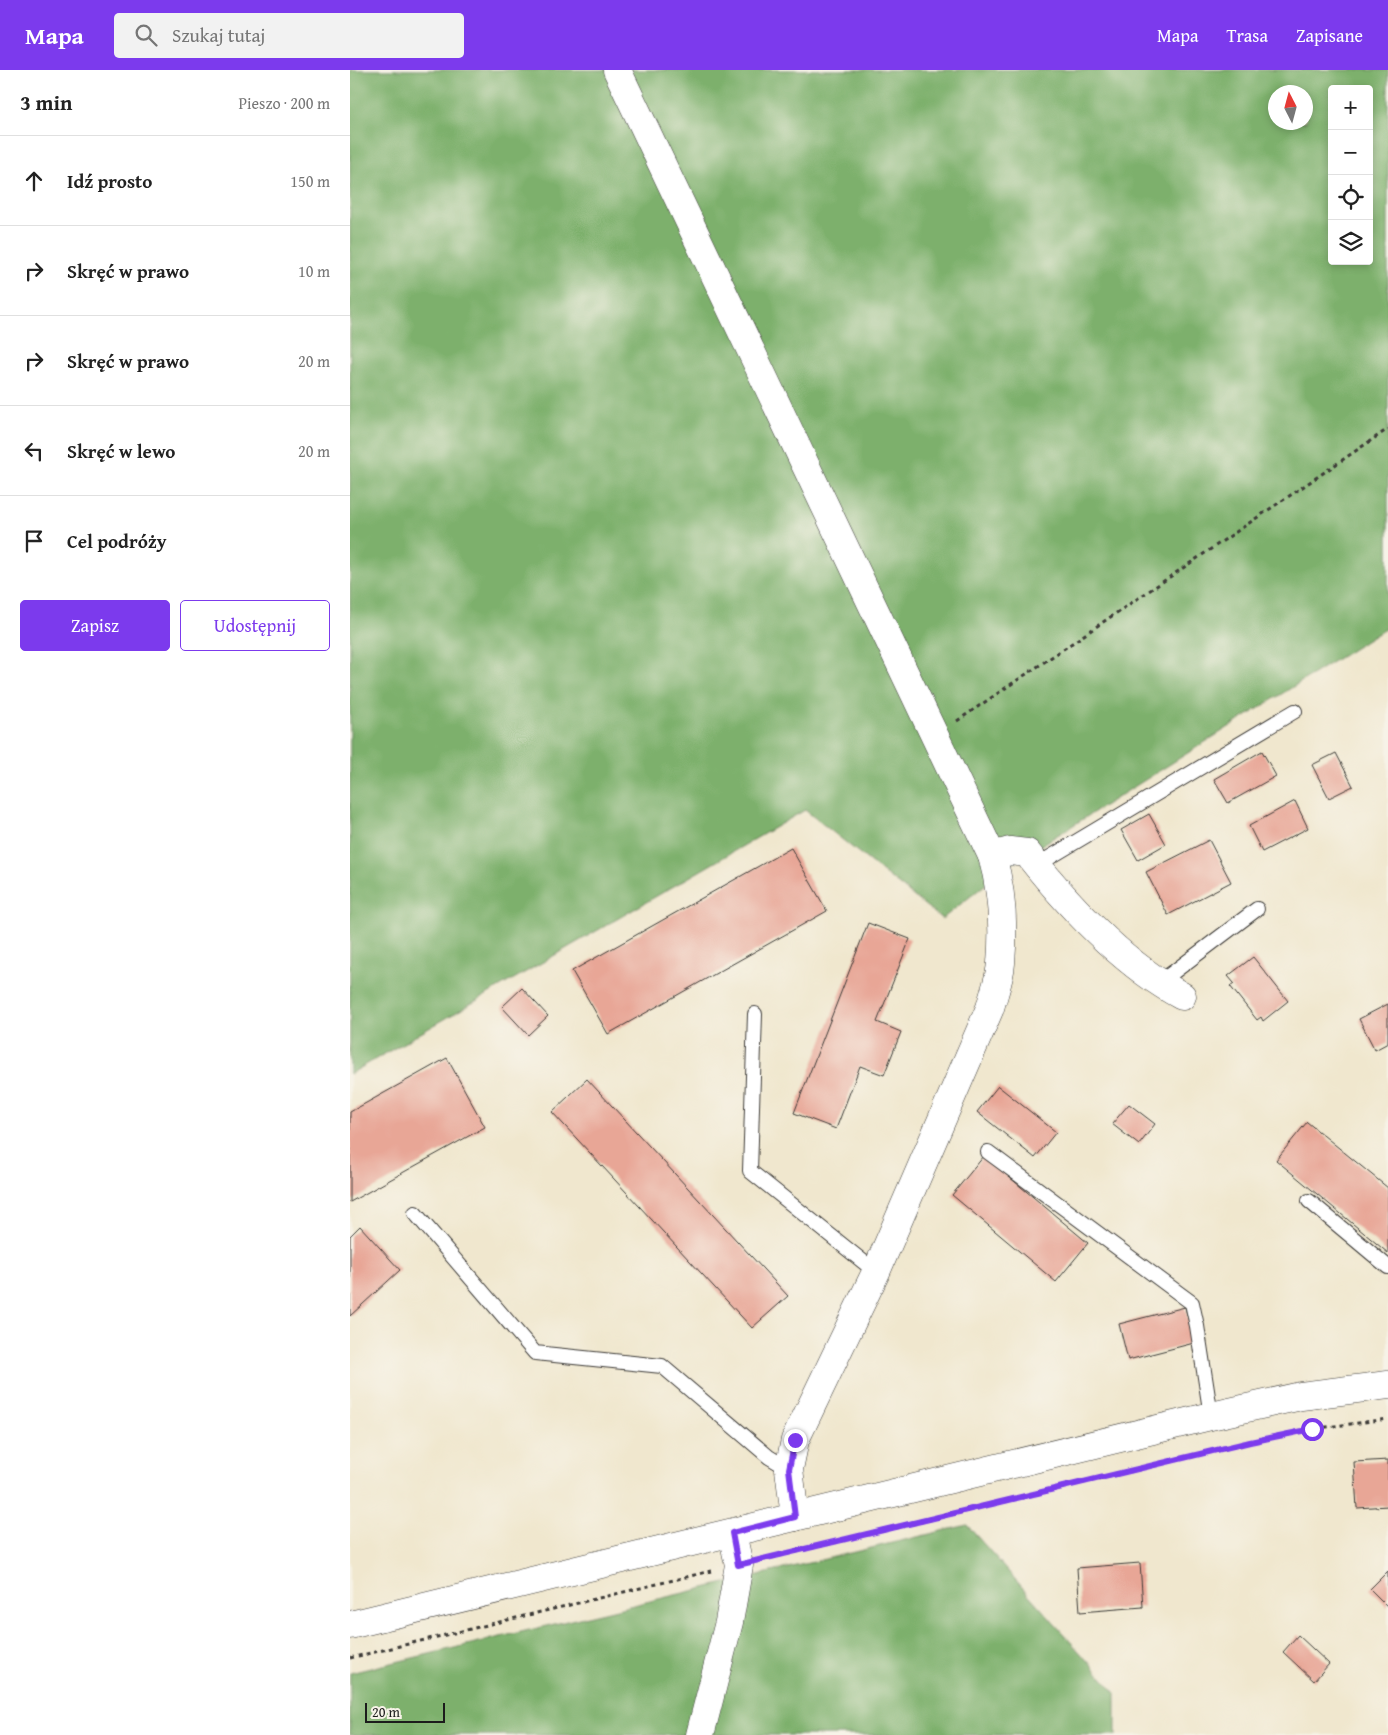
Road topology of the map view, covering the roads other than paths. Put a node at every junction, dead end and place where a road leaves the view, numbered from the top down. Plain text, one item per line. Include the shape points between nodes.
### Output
1 (617, 70) edge
2 (1295, 711) dead end
3 (992, 856) junction
4 (1037, 865) junction
5 (1257, 909) dead end
6 (1170, 989) joint
7 (755, 1014) dead end
8 (988, 1152) dead end
9 (1309, 1201) dead end
10 (415, 1213) dead end
11 (1388, 1267) edge
12 (876, 1272) junction
13 (1388, 1386) edge
14 (1211, 1416) junction
15 (789, 1469) junction
16 (795, 1517) junction
17 (732, 1533) junction
18 (350, 1625) edge
19 (700, 1735) edge

1 - 3 street
2 - 4 lane
3 - 4 street via 1010,851 1027,853
3 - 12 street via 998,877 1002,925 1001,964 990,1008
4 - 6 street via 1053,886 1111,944
5 - 6 lane
7 - 12 lane via 750,1172
8 - 14 lane via 1192,1303
9 - 11 lane
10 - 15 lane via 535,1353 662,1366 769,1458
12 - 15 street via 795,1440
13 - 14 street via 1300,1396
14 - 16 street
15 - 16 street
16 - 17 street
17 - 18 street
17 - 19 street via 738,1565 729,1622

